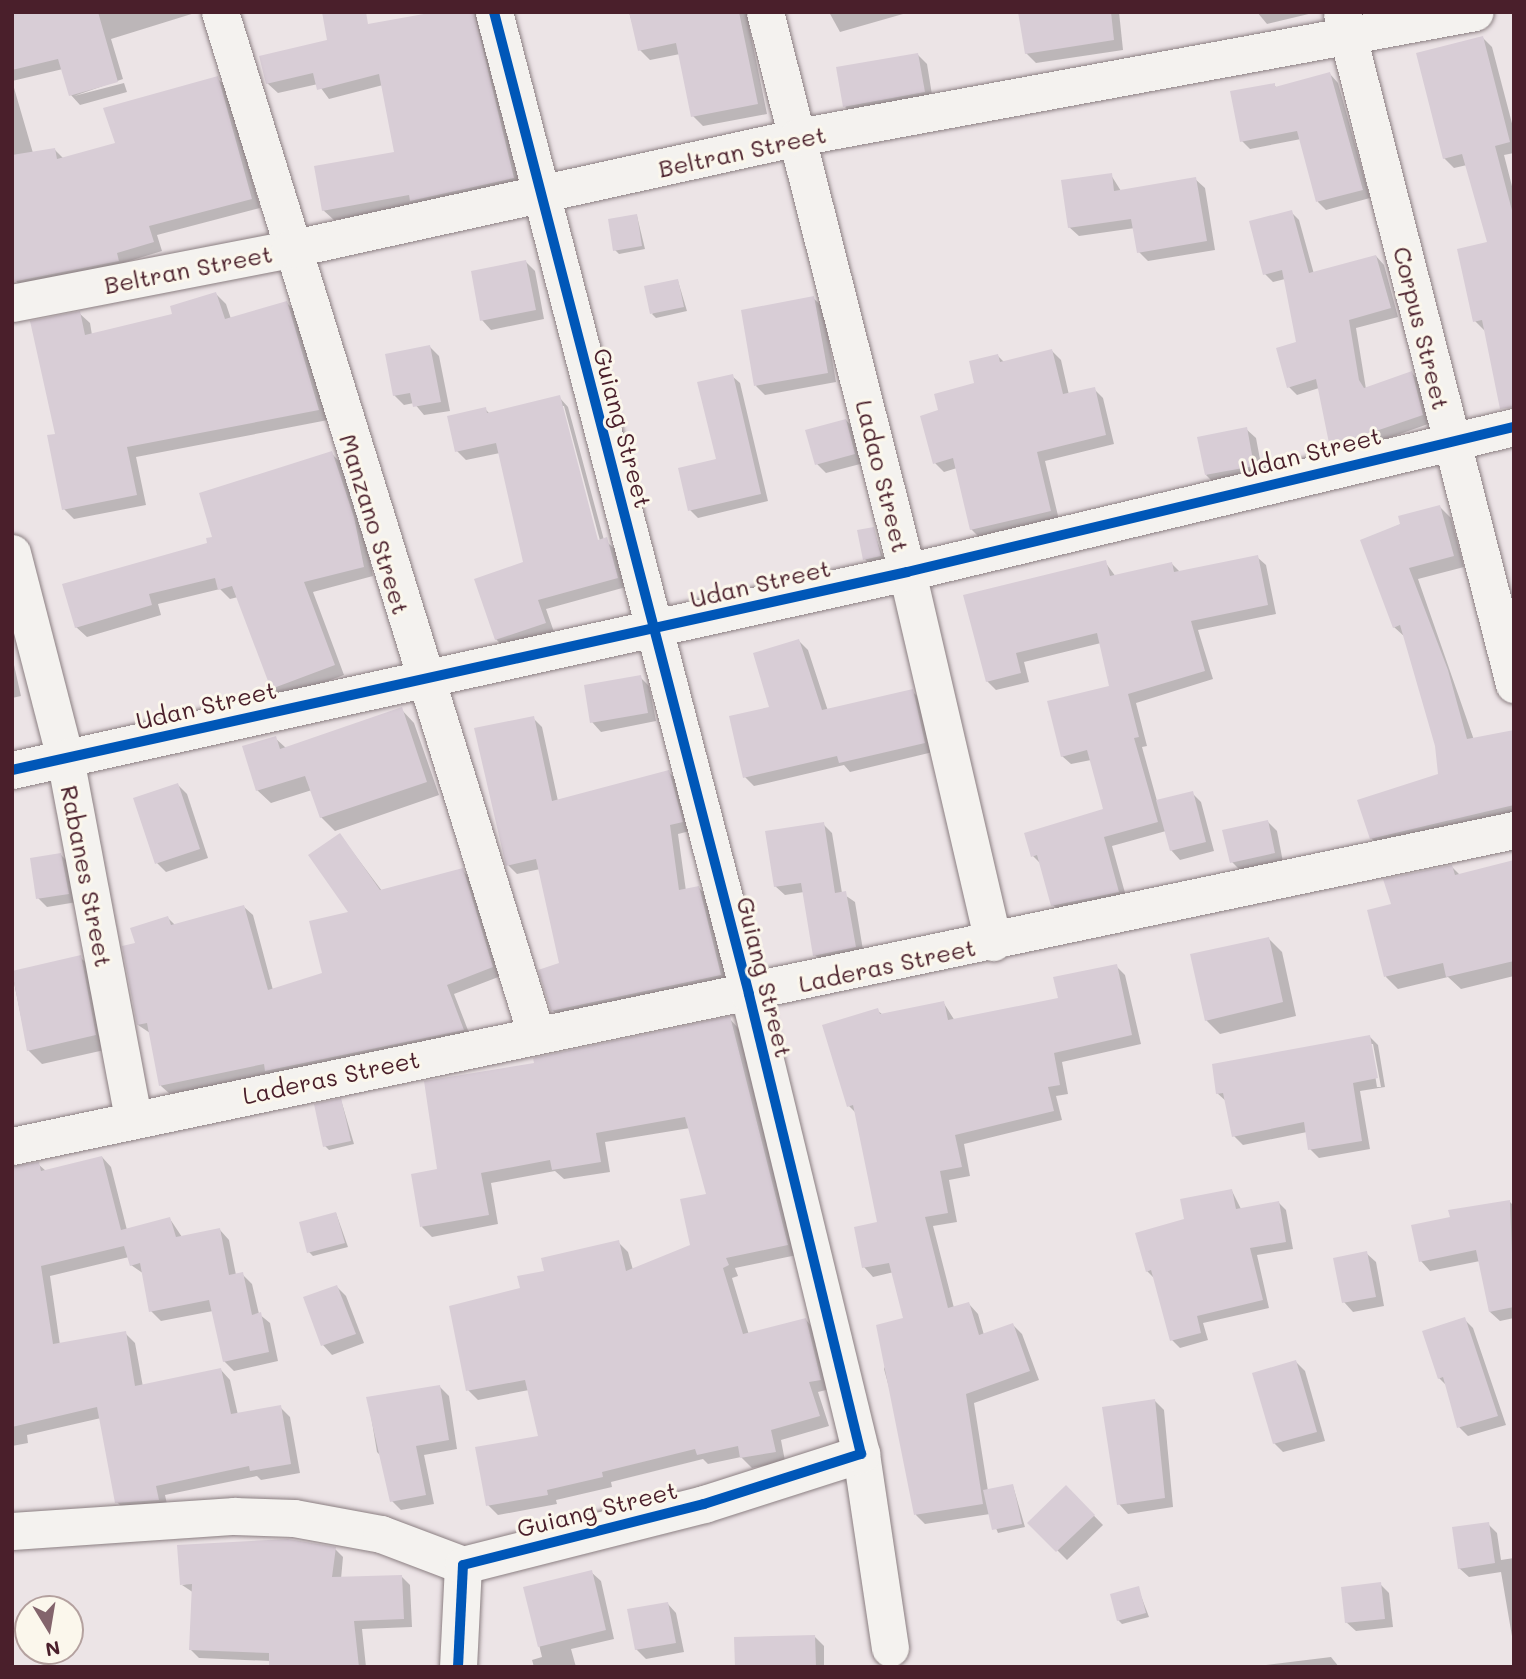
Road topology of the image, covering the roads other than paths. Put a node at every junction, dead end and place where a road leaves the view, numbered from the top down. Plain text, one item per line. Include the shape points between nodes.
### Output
1 (220, 12) edge
2 (494, 12) edge
3 (765, 12) edge
4 (1475, 12) edge
5 (1345, 24) edge
6 (797, 137) junction
7 (541, 195) junction
8 (290, 249) junction
9 (12, 303) edge
10 (1514, 427) edge
11 (1451, 440) junction
12 (12, 554) edge
13 (907, 572) junction
14 (653, 629) junction
15 (423, 678) junction
16 (1514, 684) edge
17 (65, 758) junction
18 (12, 770) edge
19 (1514, 830) edge
20 (993, 942) junction
21 (749, 995) junction
22 (536, 1034) junction
23 (133, 1119) junction
24 (12, 1146) edge
25 (861, 1454) junction
26 (12, 1531) edge
27 (463, 1565) junction
28 (890, 1648) dead end
29 (457, 1667) edge

1 - 8 street, Manzano Street
2 - 7 street, Guiang Street
3 - 6 street, Ladao Street
4 - 5 street, Beltran Street
5 - 6 street, Beltran Street
5 - 11 street, Corpus Street
6 - 7 street, Beltran Street
6 - 13 street, Ladao Street
7 - 8 street, Beltran Street
7 - 14 street, Guiang Street
8 - 9 street, Beltran Street
8 - 15 street, Manzano Street
10 - 11 street, Udan Street
11 - 13 street, Udan Street
11 - 16 street, Corpus Street
12 - 17 street, Rabanes Street
13 - 14 street, Udan Street
13 - 20 street, Ladao Street
14 - 15 street, Udan Street
14 - 21 street, Guiang Street
15 - 17 street, Udan Street
15 - 22 street, Manzano Street
17 - 18 street, Udan Street
17 - 23 street, Rabanes Street
19 - 20 street, Laderas Street
20 - 21 street, Laderas Street
21 - 22 street, Laderas Street
21 - 25 street, Guiang Street
22 - 23 street, Laderas Street
23 - 24 street, Laderas Street
25 - 27 street, Guiang Street via 704,1504
25 - 28 street
26 - 27 street via 234,1516 294,1518 380,1534
27 - 29 street

